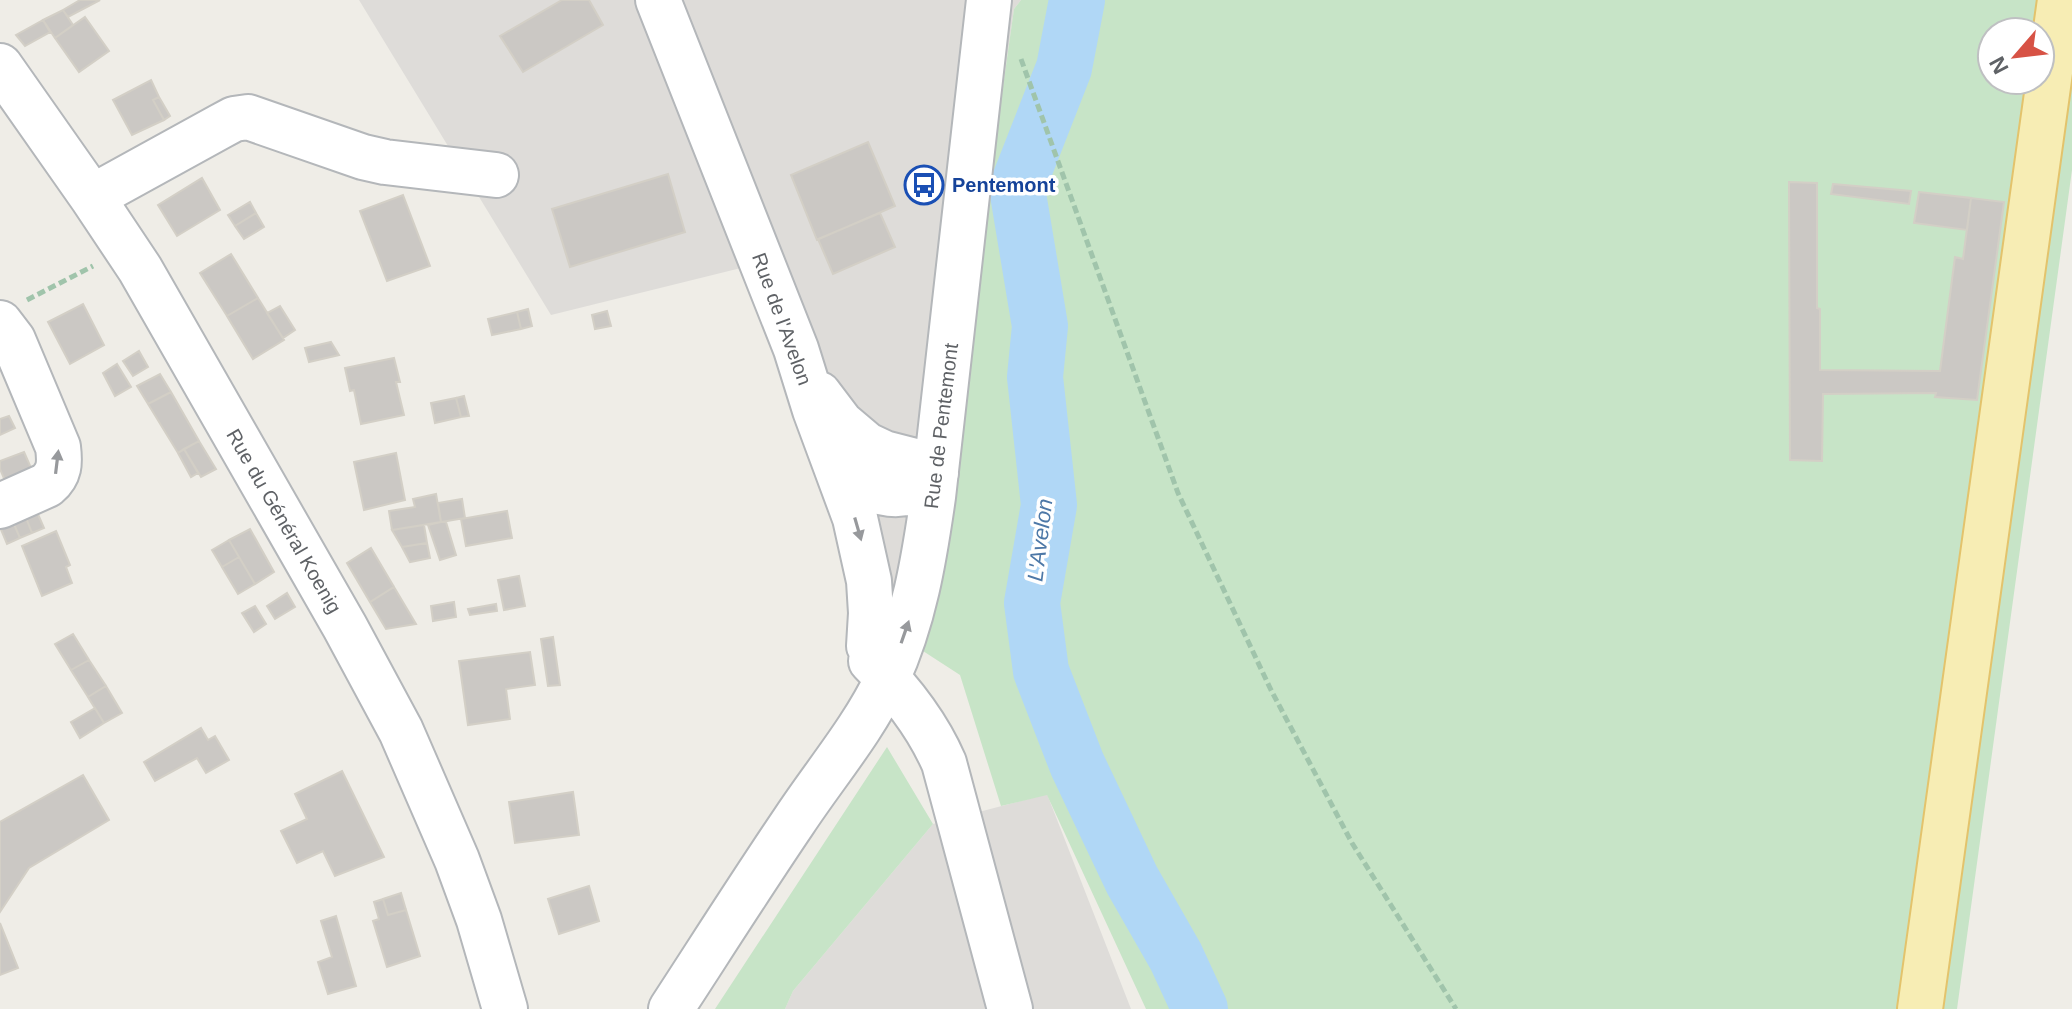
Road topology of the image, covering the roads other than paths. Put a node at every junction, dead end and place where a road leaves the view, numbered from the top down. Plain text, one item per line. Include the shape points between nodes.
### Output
1 (658, 0) edge
2 (960, 0) edge
3 (989, 0) edge
4 (2060, 0) edge
5 (0, 66) edge
6 (16, 113) edge
7 (496, 175) dead end
8 (92, 197) junction
9 (0, 323) edge
10 (796, 349) junction
11 (836, 464) junction
12 (919, 475) junction
13 (0, 506) edge
14 (874, 660) junction
15 (505, 1009) edge
16 (671, 1009) edge
17 (1010, 1009) edge
18 (1920, 1009) edge

1 - 10 street, Rue de l'Avelon
2 - 12 street, Rue de Pentemont
3 - 12 street, Rue de Pentemont
4 - 18 main road
5 - 6 street, Rue du Général Koenig
6 - 8 street, Rue du Général Koenig
7 - 8 street via 363,157 248,117 234,119
8 - 15 street, Rue du Général Koenig via 140,269 401,731 457,860
13 -> 9 street via 47,485 60,465 58,447 13,340
10 - 11 street, Rue de l'Avelon
10 - 12 street via 818,392 849,431
11 - 12 street via 855,482 888,493
11 -> 14 street, Rue de l'Avelon via 866,565
12 - 14 street, Rue de Pentemont via 918,586 906,632
14 - 16 street, Rue de Pentemont via 795,819
14 - 17 street via 926,727 944,763

